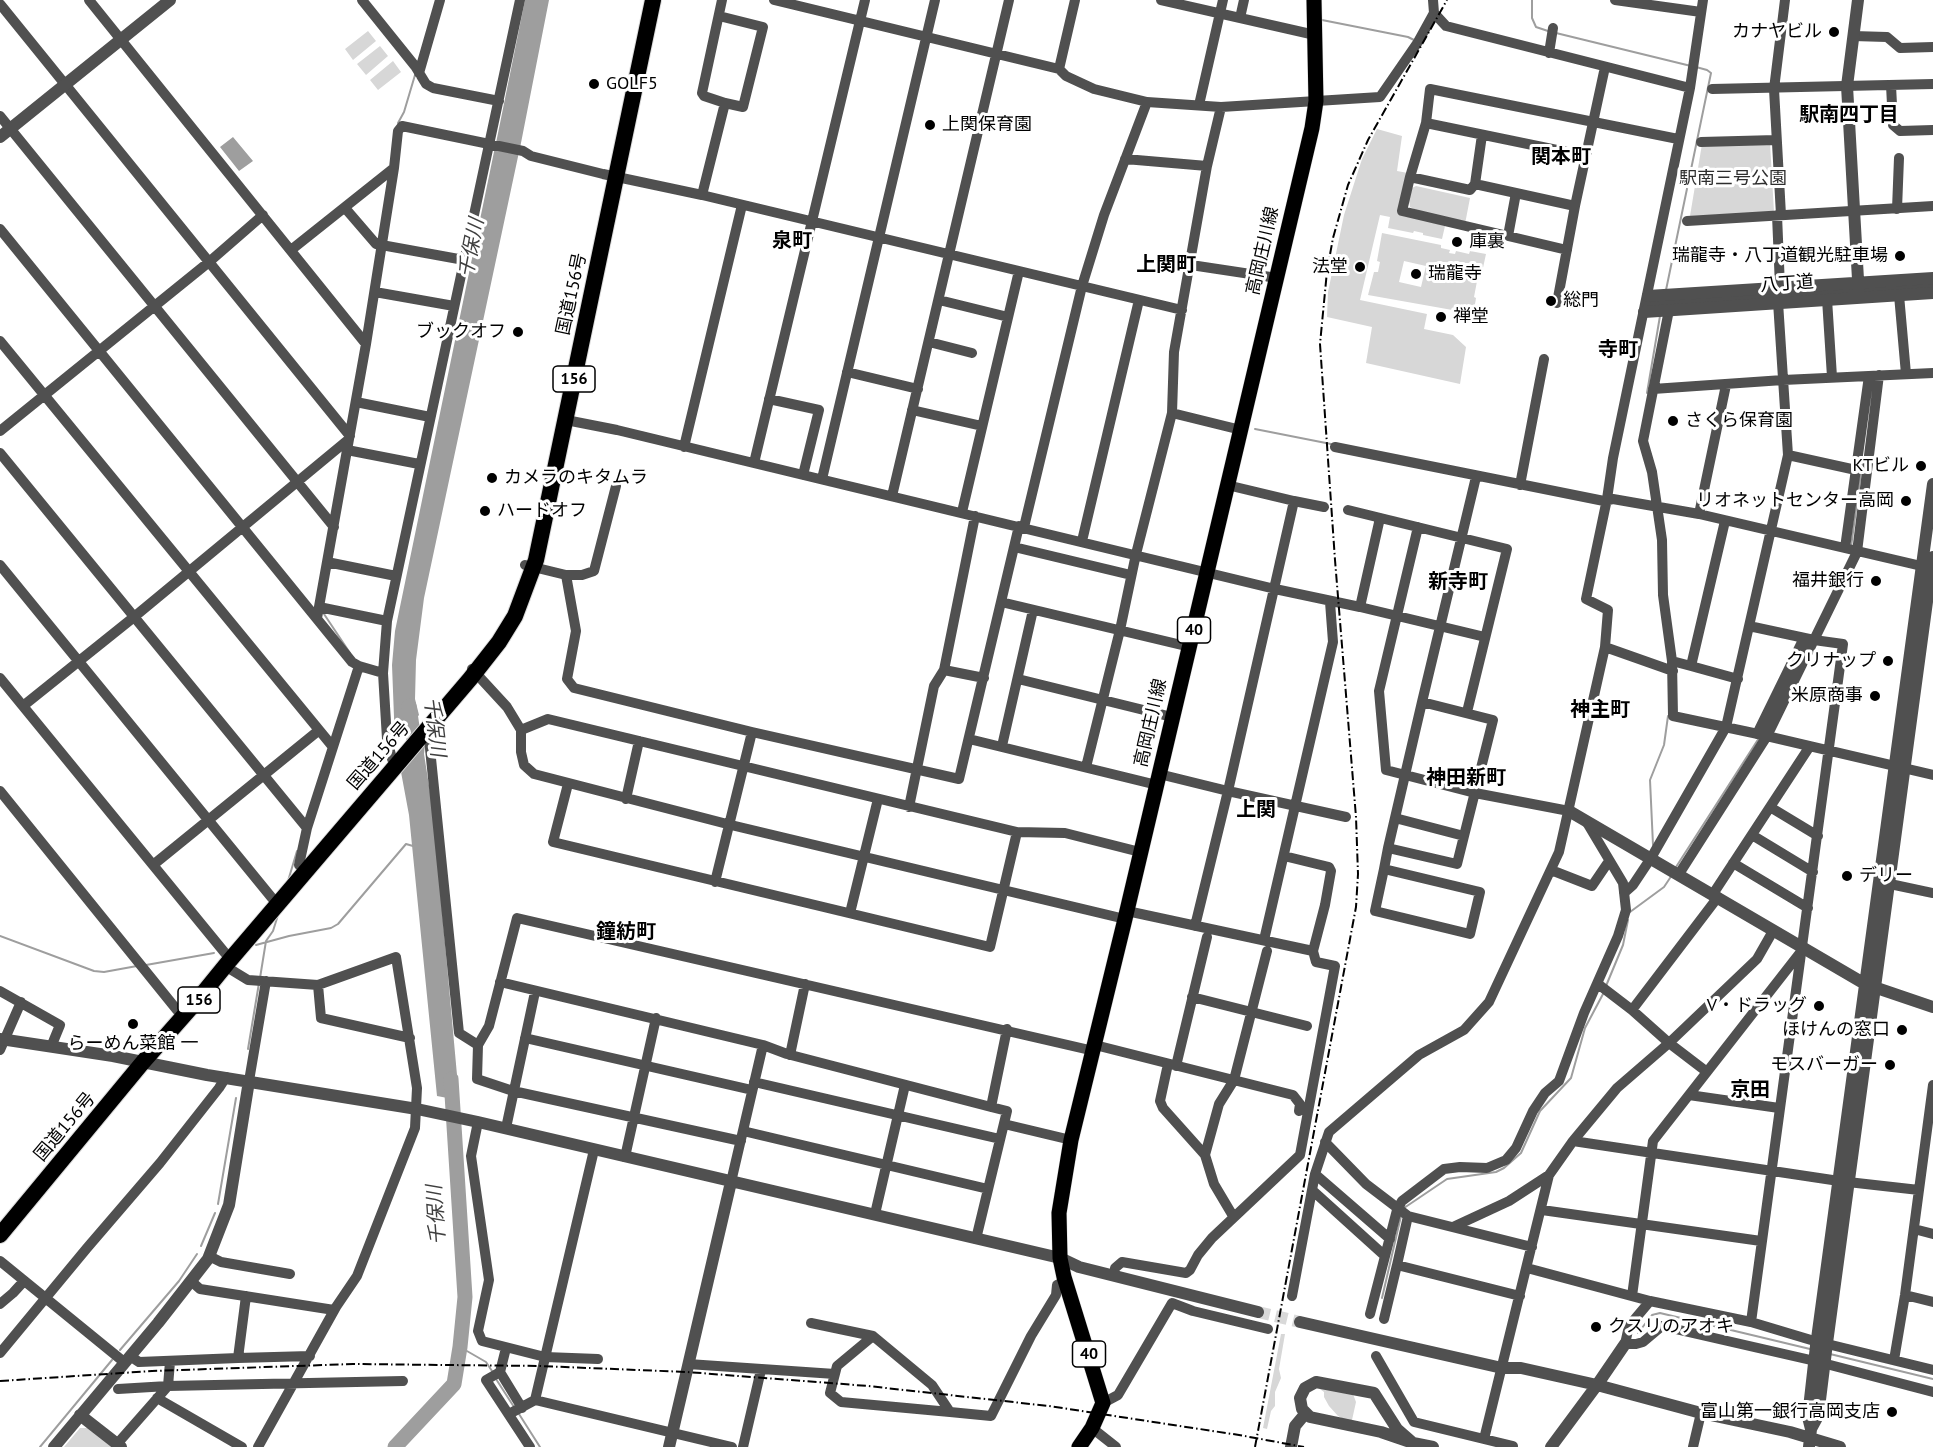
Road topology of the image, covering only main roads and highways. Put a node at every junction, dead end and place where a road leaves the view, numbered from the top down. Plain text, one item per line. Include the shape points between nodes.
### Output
1 (645, 0) edge
2 (653, 0) edge
3 (1314, 0) edge
4 (613, 175) junction
5 (530, 566) junction
6 (395, 759) junction
7 (225, 960) junction
8 (138, 1061) junction
9 (0, 1219) edge
10 (0, 1235) edge
11 (1079, 1447) edge

1 - 4 highway, 国道156号 / 156
2 - 4 highway, 国道156号 / 156
3 - 11 main road, 高岡庄川線 / 40 via 1316,101 1312,128 1071,1140 1059,1214 1060,1258 1103,1403
4 - 5 highway, 国道156号 / 156
4 - 5 highway, 国道156号 / 156 via 566,420
5 - 6 highway, 国道156号 / 156 via 515,616 499,642
6 - 7 highway, 国道156号 / 156
6 - 7 highway, 国道156号 / 156 via 299,865
7 - 8 highway, 国道156号 / 156 via 177,1010
7 - 8 highway, 国道156号 / 156 via 183,1018
8 - 9 highway, 国道156号 / 156
8 - 10 highway, 国道156号 / 156

